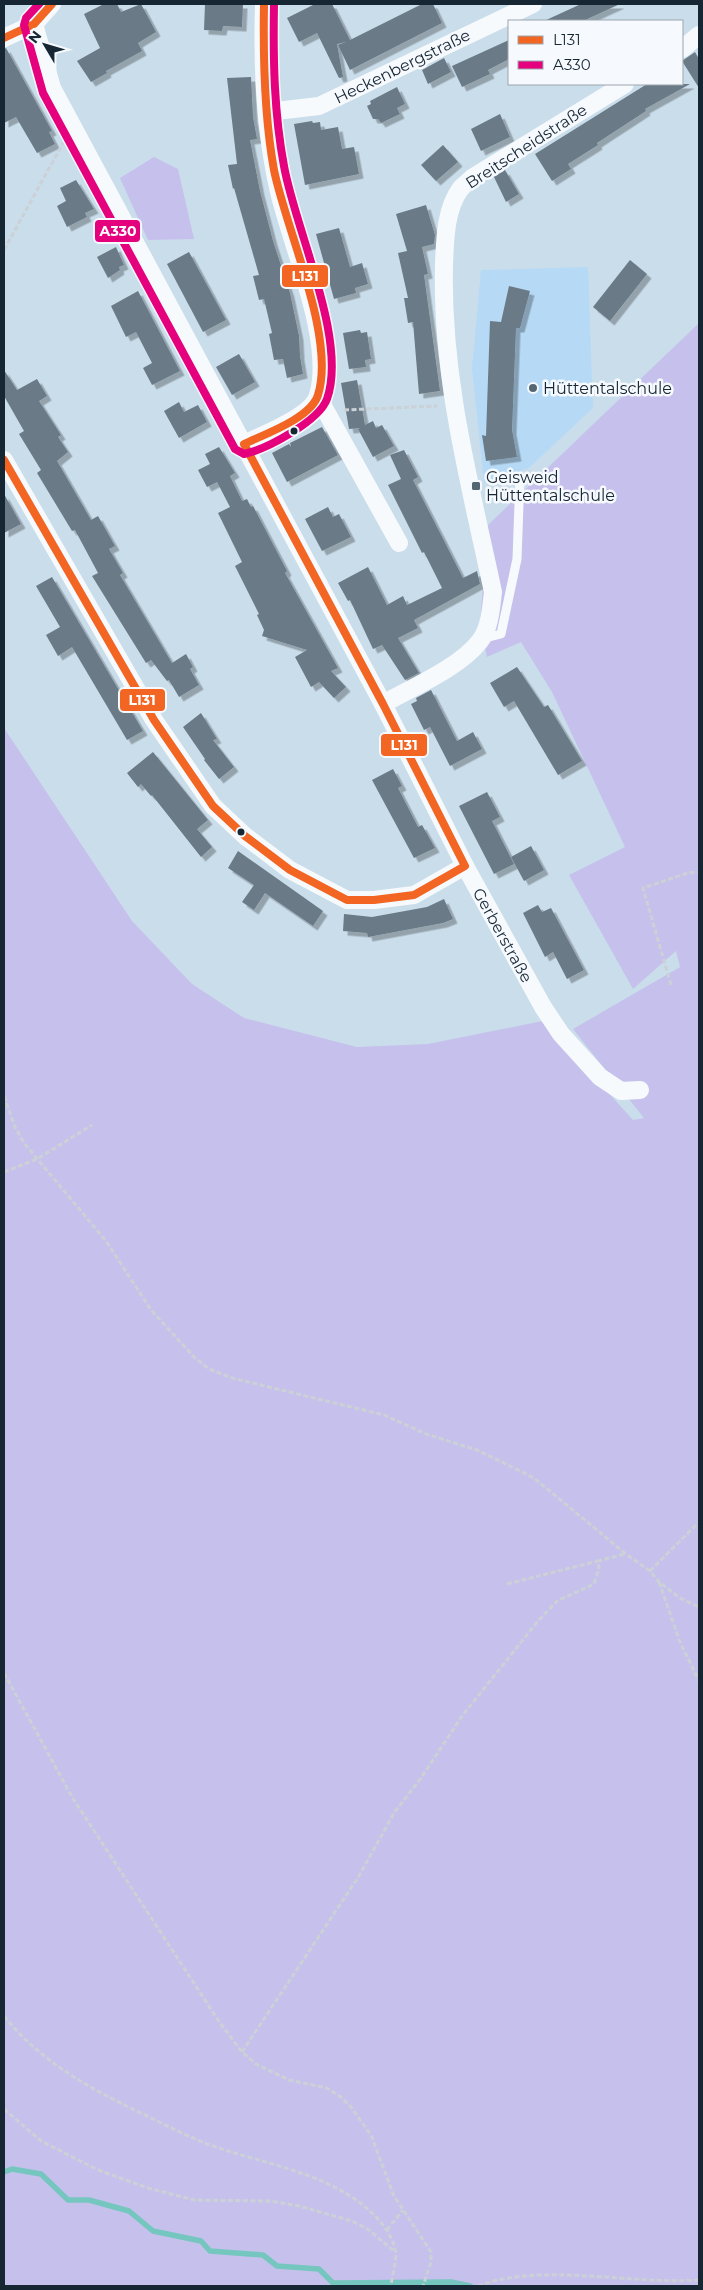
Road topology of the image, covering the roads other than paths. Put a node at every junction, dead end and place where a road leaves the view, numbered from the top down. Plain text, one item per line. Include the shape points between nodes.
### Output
1 (52, 4) edge
2 (264, 4) edge
3 (533, 4) edge
4 (34, 24) junction
5 (699, 36) edge
6 (4, 38) edge
7 (683, 47) edge
8 (623, 85) edge
9 (267, 112) junction
10 (318, 397) junction
11 (244, 444) junction
12 (4, 460) edge
13 (520, 477) dead end
14 (398, 543) dead end
15 (481, 640) junction
16 (383, 704) junction
17 (465, 866) junction
18 (640, 1090) dead end

1 - 4 street
2 - 9 street
3 - 9 street, Heckenbergstraße via 319,106
4 - 6 street
4 - 11 street, Gerberstraße via 52,88
5 - 7 street
8 - 15 street, Breitscheidstraße via 472,178 460,189 445,234 443,305 453,406 493,592 490,616
9 - 10 street via 279,192 313,309 323,366
10 - 11 street via 294,421
10 - 14 street
11 - 16 street, Gerberstraße
12 - 17 street via 154,720 213,806 245,836 290,870 347,900 414,895
13 - 15 lane via 517,559 501,634
15 - 16 street, Breitscheidstraße via 467,654
16 - 17 street, Gerberstraße
17 - 18 street, Gerberstraße via 543,1008 561,1034 600,1077 621,1091

